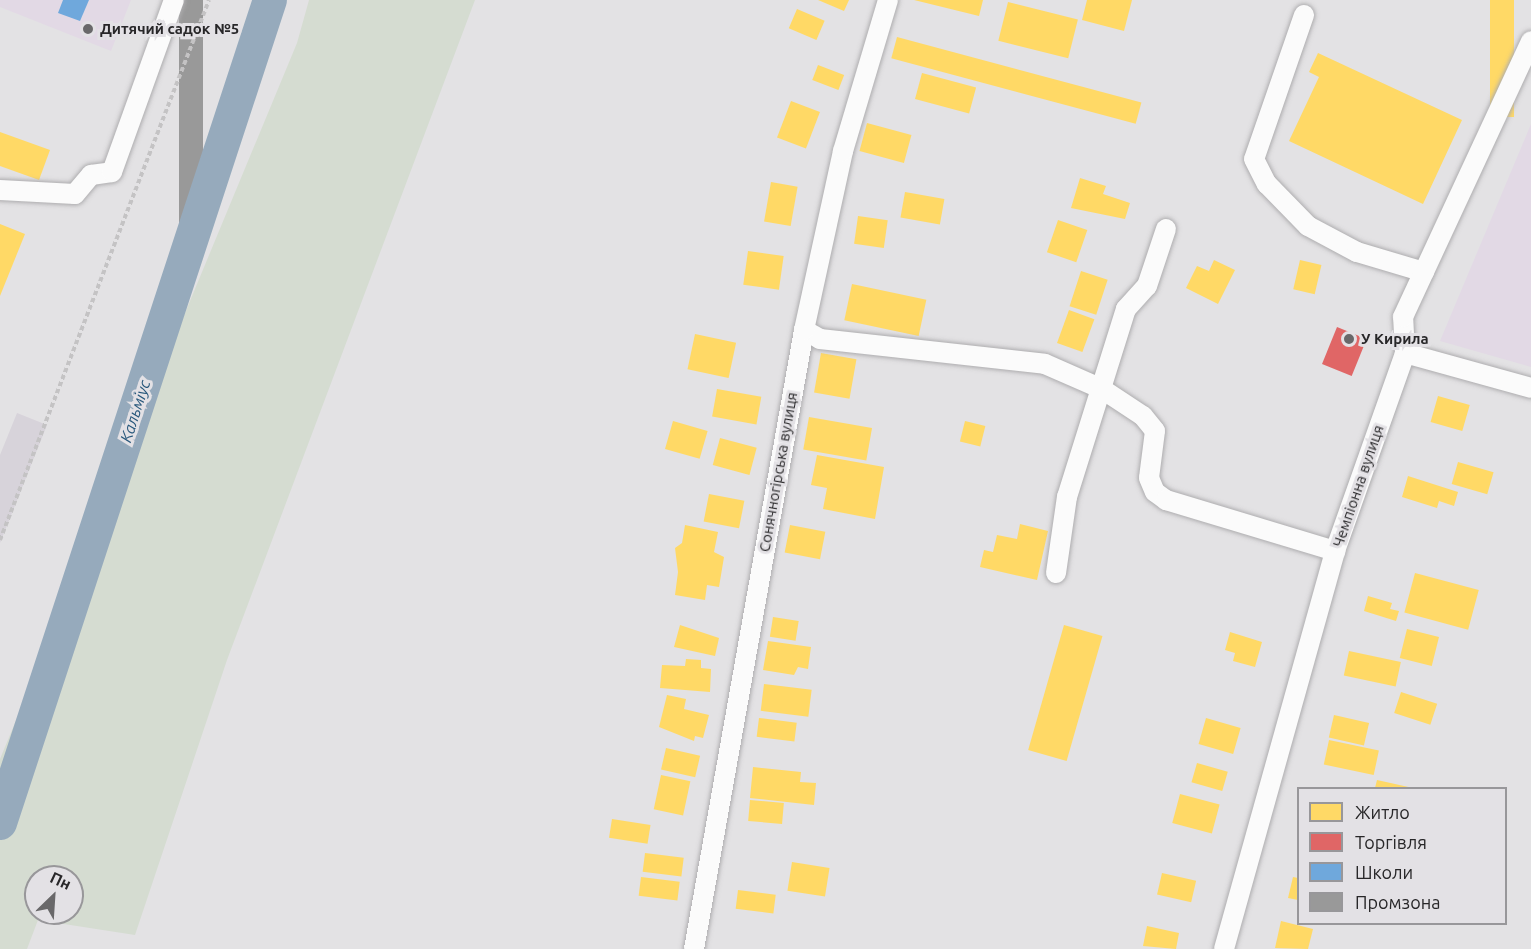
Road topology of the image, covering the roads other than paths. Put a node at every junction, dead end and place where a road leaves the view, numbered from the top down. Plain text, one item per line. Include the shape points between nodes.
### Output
1 (174, 0) edge
2 (888, 0) edge
3 (1304, 15) dead end
4 (1531, 41) edge
5 (0, 190) edge
6 (1166, 229) dead end
7 (1424, 272) junction
8 (804, 330) junction
9 (1404, 353) junction
10 (1531, 388) edge
11 (1102, 389) junction
12 (1335, 551) junction
13 (1056, 573) dead end
14 (694, 949) edge
15 (1224, 949) edge

1 - 5 street via 112,172 91,175 75,194
2 - 8 street, Сонячногірська вулиця via 843,151
3 - 7 street via 1254,159 1267,184 1308,226 1358,252
4 - 7 street, Чемпіонна вулиця
6 - 11 street via 1148,286 1126,309
7 - 9 street, Чемпіонна вулиця via 1403,317
8 - 11 street via 820,339 1045,364
8 - 14 street, Сонячногірська вулиця
9 - 10 street
9 - 12 street, Чемпіонна вулиця
11 - 12 street via 1143,416 1155,431 1149,478 1155,492 1166,500
11 - 13 street via 1067,496
12 - 15 street, Чемпіонна вулиця

